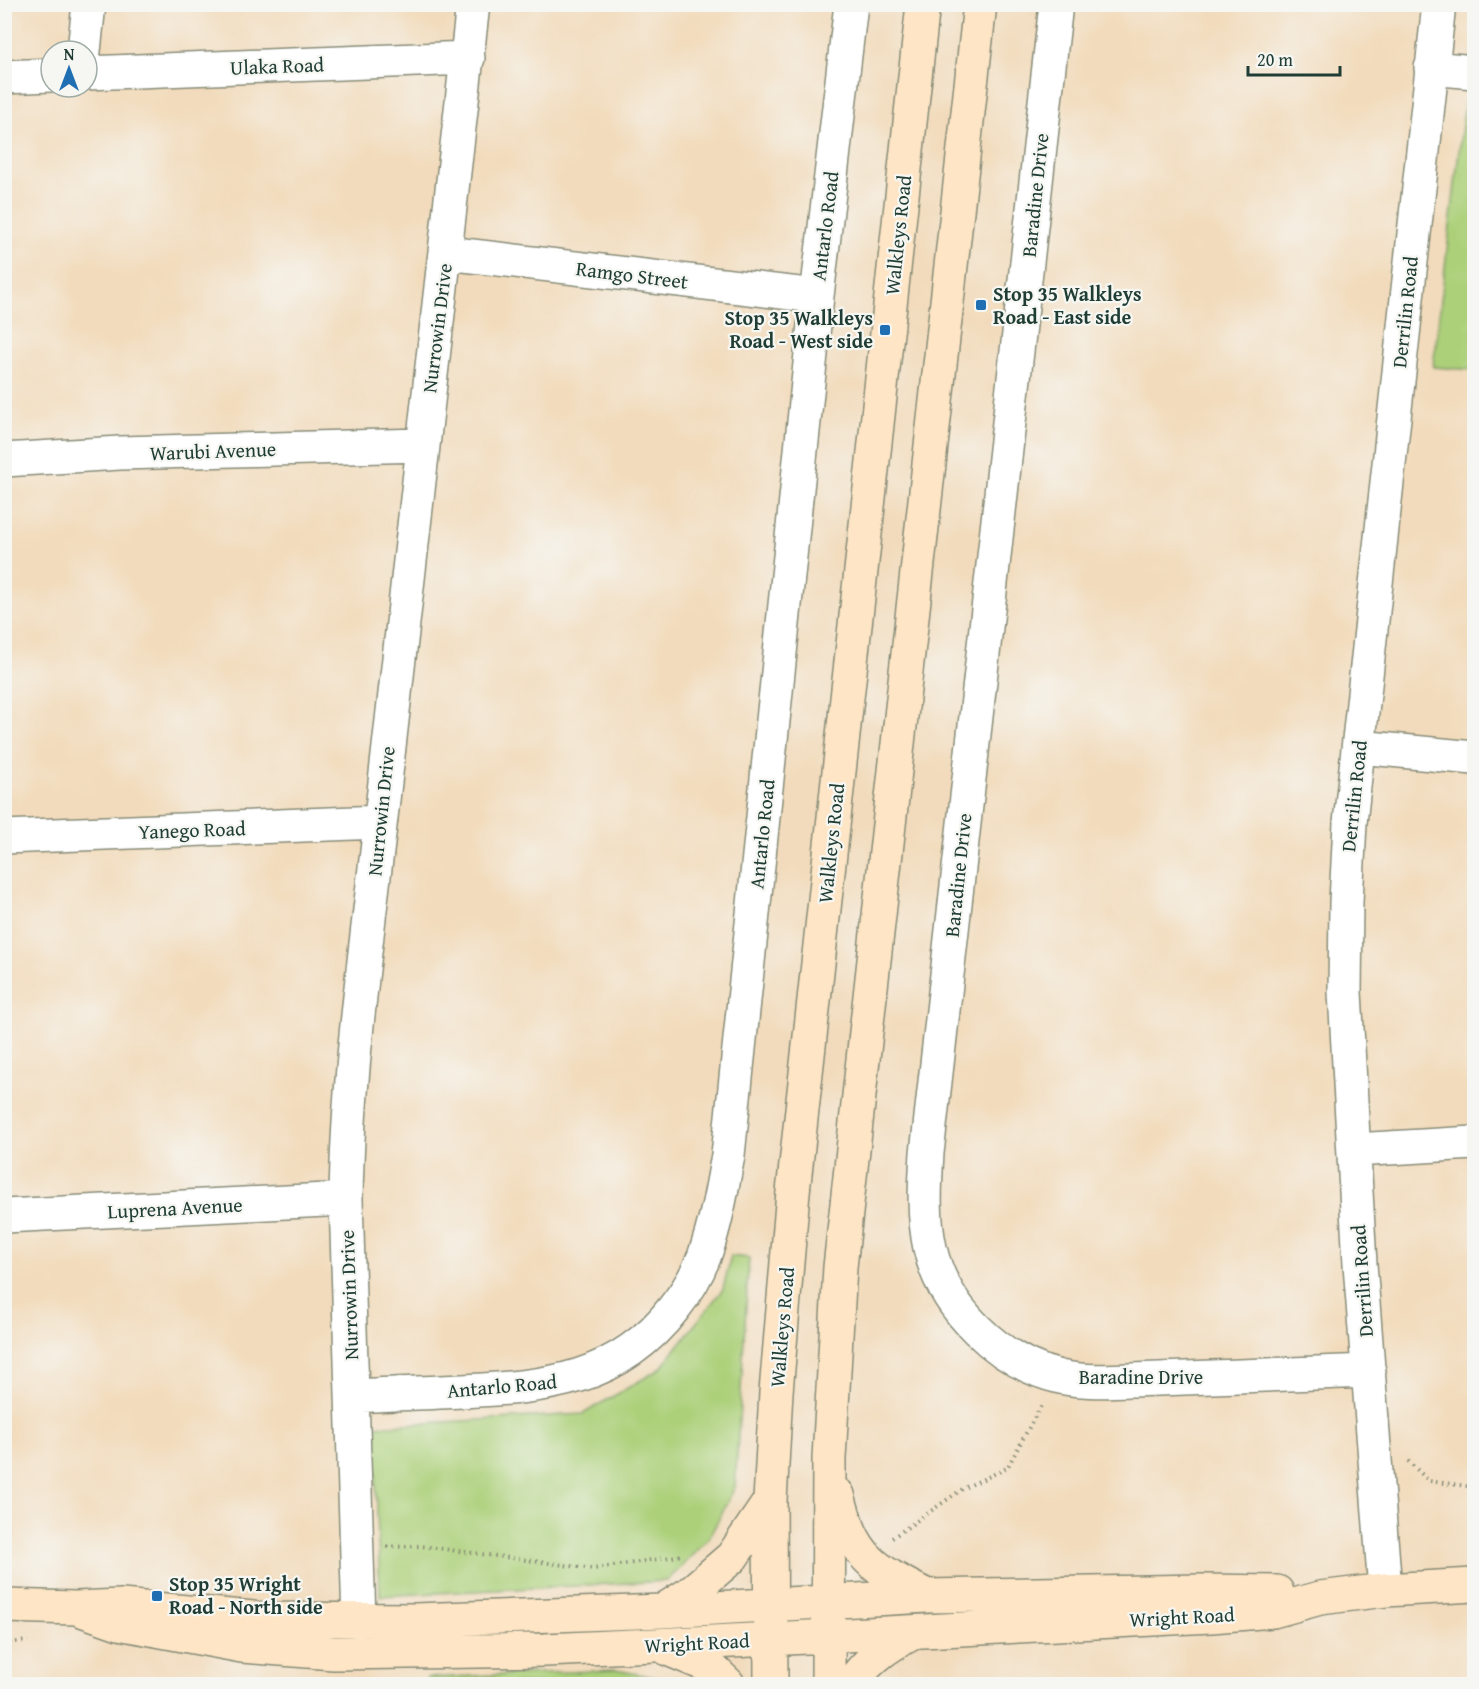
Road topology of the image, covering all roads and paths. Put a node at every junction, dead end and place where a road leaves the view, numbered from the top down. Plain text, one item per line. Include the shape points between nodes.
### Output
1 (89, 4) edge
2 (473, 4) edge
3 (851, 4) edge
4 (923, 4) edge
5 (980, 4) edge
6 (1056, 4) edge
7 (1439, 4) edge
8 (85, 39) edge
9 (468, 58) junction
10 (1431, 68) junction
11 (1474, 72) edge
12 (99, 73) edge
13 (39, 76) edge
14 (4, 77) edge
15 (446, 253) junction
16 (817, 296) junction
17 (422, 445) junction
18 (4, 460) edge
19 (1359, 747) junction
20 (1474, 758) edge
21 (380, 822) junction
22 (4, 837) edge
23 (1474, 1143) edge
24 (1354, 1150) junction
25 (346, 1200) junction
26 (4, 1216) edge
27 (1369, 1371) junction
28 (352, 1396) junction
29 (1044, 1400) dead end
30 (829, 1458) junction
31 (1407, 1460) dead end
32 (1474, 1486) edge
33 (770, 1501) junction
34 (886, 1542) dead end
35 (376, 1548) dead end
36 (694, 1553) dead end
37 (1474, 1585) edge
38 (1385, 1590) junction
39 (927, 1596) junction
40 (1320, 1598) junction
41 (828, 1602) junction
42 (771, 1605) junction
43 (4, 1606) edge
44 (76, 1608) junction
45 (662, 1611) junction
46 (359, 1621) junction
47 (912, 1633) junction
48 (828, 1637) junction
49 (771, 1640) junction
50 (655, 1645) junction
51 (728, 1684) edge
52 (771, 1684) edge
53 (828, 1684) edge
54 (851, 1684) edge

1 - 8 street
2 - 9 street, Nurrowin Drive
3 - 16 street, Antarlo Road
4 - 33 main road, Walkleys Road via 793,1192
5 - 30 main road via 840,1267
6 - 27 street, Baradine Drive via 927,1153 925,1196 930,1250 941,1281 978,1332 1025,1363 1059,1376 1095,1381
7 - 10 street, Derrilin Road
9 - 12 street, Ulaka Road
9 - 15 street, Nurrowin Drive
10 - 11 street
10 - 19 street, Derrilin Road
13 - 14 street
15 - 16 street, Ramgo Street
15 - 17 street, Nurrowin Drive
16 - 28 street, Antarlo Road via 728,1155 704,1258 664,1320 630,1352 598,1369 545,1384 496,1390
17 - 18 street, Warubi Avenue
17 - 21 street, Nurrowin Drive
19 - 20 street
19 - 24 street, Derrilin Road via 1346,902 1345,992
21 - 22 street, Yanego Road
21 - 25 street, Nurrowin Drive via 346,1151
23 - 24 street
24 - 27 street, Derrilin Road
25 - 26 street, Luprena Avenue
25 - 28 street, Nurrowin Drive
27 - 38 street, Derrilin Road
28 - 46 street, Nurrowin Drive
29 - 34 path via 1007,1468 964,1488
30 - 39 main road via 843,1516 857,1547 883,1572
30 - 41 main road
31 - 32 path via 1429,1480
33 - 42 main road, Walkleys Road
33 - 45 main road via 732,1557 689,1594
35 - 36 path via 421,1546 594,1569
37 - 38 main road, Wright Road
38 - 40 main road, Wright Road
39 - 40 main road, Wright Road via 1270,1591
39 - 41 main road, Wright Road
40 - 47 main road, Wright Road via 1273,1611
41 - 42 main road, Wright Road
41 - 48 main road
42 - 45 main road, Wright Road
42 - 49 main road, Walkleys Road
43 - 44 main road, Wright Road
44 - 46 main road, Wright Road via 121,1606 264,1619
44 - 50 main road, Wright Road via 119,1623 278,1650 334,1653
45 - 46 main road, Wright Road
47 - 48 main road, Wright Road
47 - 54 main road via 880,1651
48 - 49 main road, Wright Road
48 - 53 main road
49 - 50 main road, Wright Road
49 - 52 main road, Walkleys Road
50 - 51 main road via 700,1661

